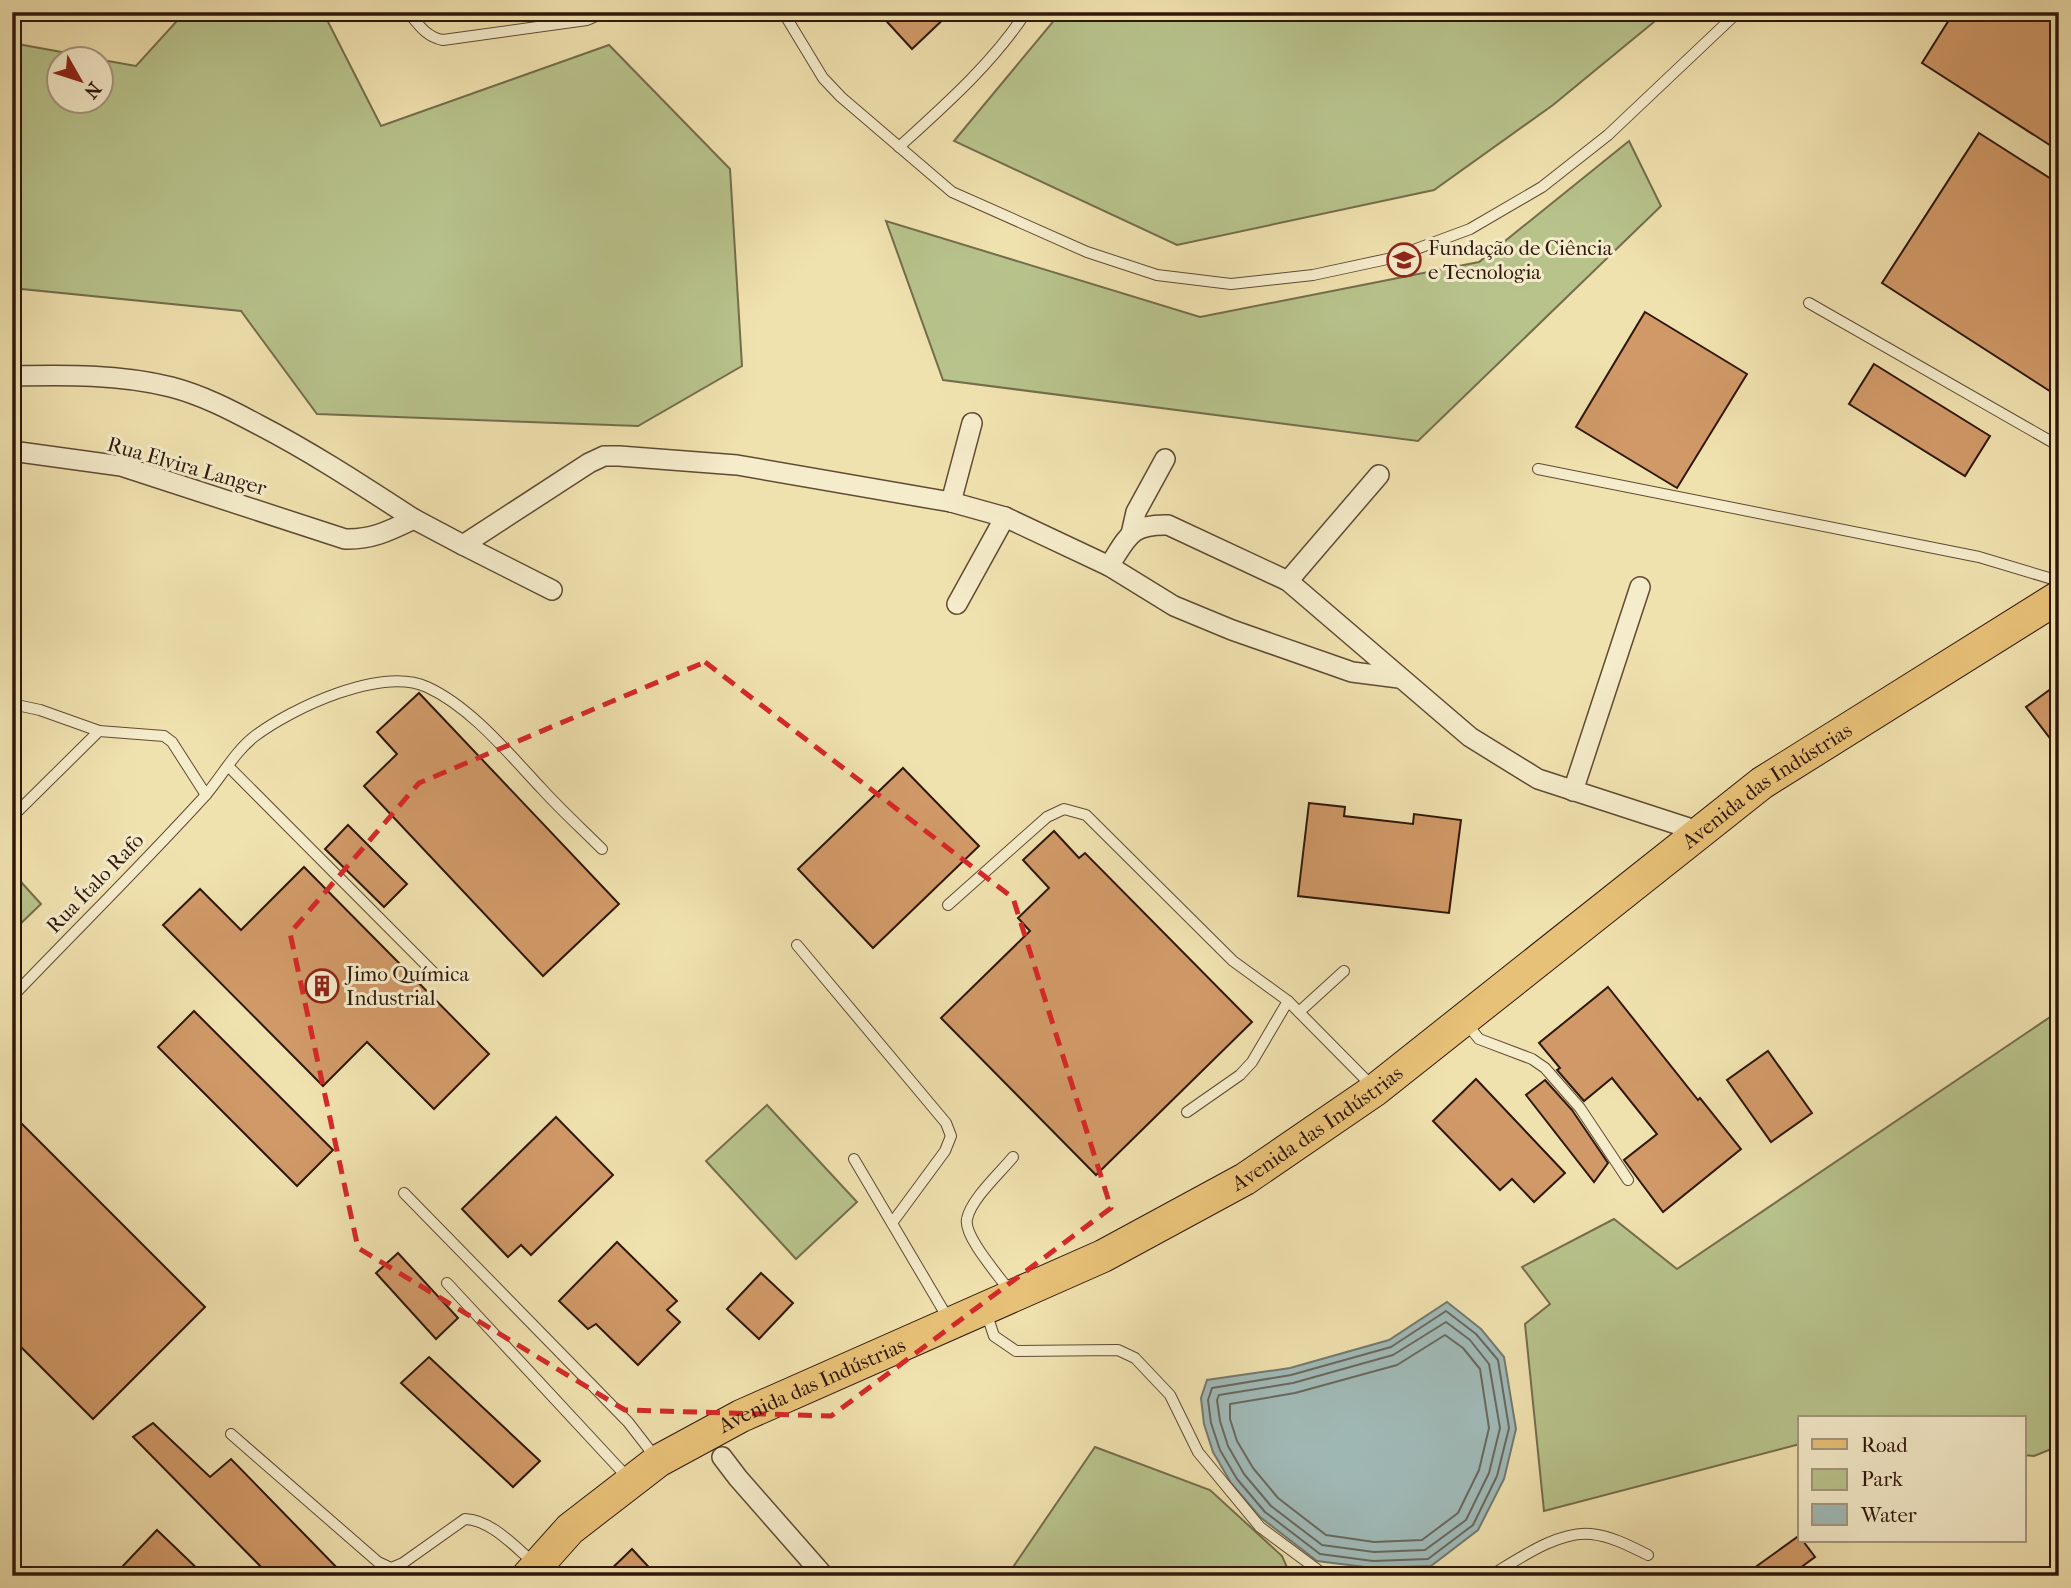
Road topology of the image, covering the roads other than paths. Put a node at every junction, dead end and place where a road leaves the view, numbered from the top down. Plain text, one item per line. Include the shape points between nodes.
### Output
1 (408, 12) edge
2 (605, 12) edge
3 (783, 12) edge
4 (1026, 12) edge
5 (1738, 12) edge
6 (899, 147) junction
7 (1810, 303) dead end
8 (12, 376) edge
9 (972, 423) dead end
10 (2059, 446) edge
11 (12, 451) edge
12 (1164, 459) dead end
13 (1538, 469) dead end
14 (1380, 475) dead end
15 (951, 502) junction
16 (1005, 517) junction
17 (414, 519) junction
18 (1130, 534) junction
19 (463, 545) junction
20 (1109, 566) junction
21 (1288, 581) junction
22 (2059, 581) edge
23 (1640, 587) dead end
24 (552, 590) dead end
25 (2059, 597) edge
26 (957, 604) dead end
27 (1401, 679) junction
28 (12, 704) edge
29 (99, 731) junction
30 (228, 766) junction
31 (1573, 791) junction
32 (206, 795) junction
33 (12, 817) edge
34 (1701, 832) junction
35 (602, 849) dead end
36 (948, 905) dead end
37 (797, 945) dead end
38 (1344, 971) dead end
39 (434, 973) dead end
40 (12, 997) edge
41 (1288, 1001) junction
42 (1299, 1012) junction
43 (1464, 1020) junction
44 (1376, 1090) junction
45 (1187, 1112) dead end
46 (1013, 1157) dead end
47 (854, 1159) dead end
48 (1628, 1180) dead end
49 (404, 1193) dead end
50 (891, 1223) junction
51 (447, 1283) dead end
52 (1013, 1296) junction
53 (985, 1309) junction
54 (951, 1323) junction
55 (231, 1434) dead end
56 (722, 1457) dead end
57 (658, 1461) junction
58 (631, 1482) junction
59 (1648, 1555) dead end
60 (532, 1570) edge
61 (824, 1576) edge
62 (1326, 1576) edge
63 (1490, 1576) edge

1 - 2 lane via 426,33 443,40 587,20
3 - 6 lane via 823,78
4 - 6 lane via 1012,34
5 - 6 lane via 1608,135 1542,187 1470,229 1392,258 1314,275 1231,284 1157,275 1087,252 951,192
7 - 10 lane
8 - 17 street via 81,375 173,387 225,407 310,452
9 - 15 street
11 - 17 street, Rua Elvira Langer via 121,466 345,539 377,536
12 - 18 street via 1136,512
13 - 22 lane via 1979,557
14 - 21 street
15 - 16 street
15 - 19 street via 737,465 604,456
16 - 20 street
16 - 26 street
17 - 19 street
18 - 20 street
18 - 21 street via 1148,524 1168,525
19 - 24 street
20 - 27 street via 1174,607 1232,630 1352,671
21 - 27 street
23 - 31 street
25 - 34 main road, Avenida das Indústrias via 1762,783
27 - 31 street via 1470,737 1538,779
28 - 29 lane
29 - 32 lane via 164,736
29 - 33 lane
30 - 32 lane, Rua Ítalo Rafo
30 - 35 lane, Rua Ítalo Rafo via 252,738 282,717 313,702 379,682 402,680 447,697
30 - 39 lane
31 - 34 street
32 - 40 lane, Rua Ítalo Rafo
34 - 43 main road, Avenida das Indústrias
36 - 41 lane via 1047,817 1064,809 1086,815 1233,961
37 - 50 lane via 946,1123 951,1136 945,1151
38 - 42 lane
41 - 42 lane
41 - 45 lane via 1252,1062
42 - 44 lane
43 - 44 main road, Avenida das Indústrias
43 - 48 lane via 1479,1039 1545,1068 1580,1108
44 - 52 main road, Avenida das Indústrias via 1245,1179 1103,1256
46 - 52 lane via 971,1207 966,1221 968,1233
47 - 50 lane
49 - 57 lane via 628,1422
50 - 54 lane
51 - 58 lane
52 - 53 main road, Avenida das Indústrias
53 - 54 main road, Avenida das Indústrias
53 - 62 lane via 994,1336 1016,1350 1118,1350 1135,1359 1170,1395 1198,1452 1244,1509 1260,1527
54 - 57 main road, Avenida das Indústrias via 741,1416
55 - 60 lane via 378,1562 391,1568 465,1518 501,1535
56 - 61 street
57 - 58 main road, Avenida das Indústrias
58 - 60 main road, Avenida das Indústrias via 570,1529
59 - 63 lane via 1617,1541 1576,1533

